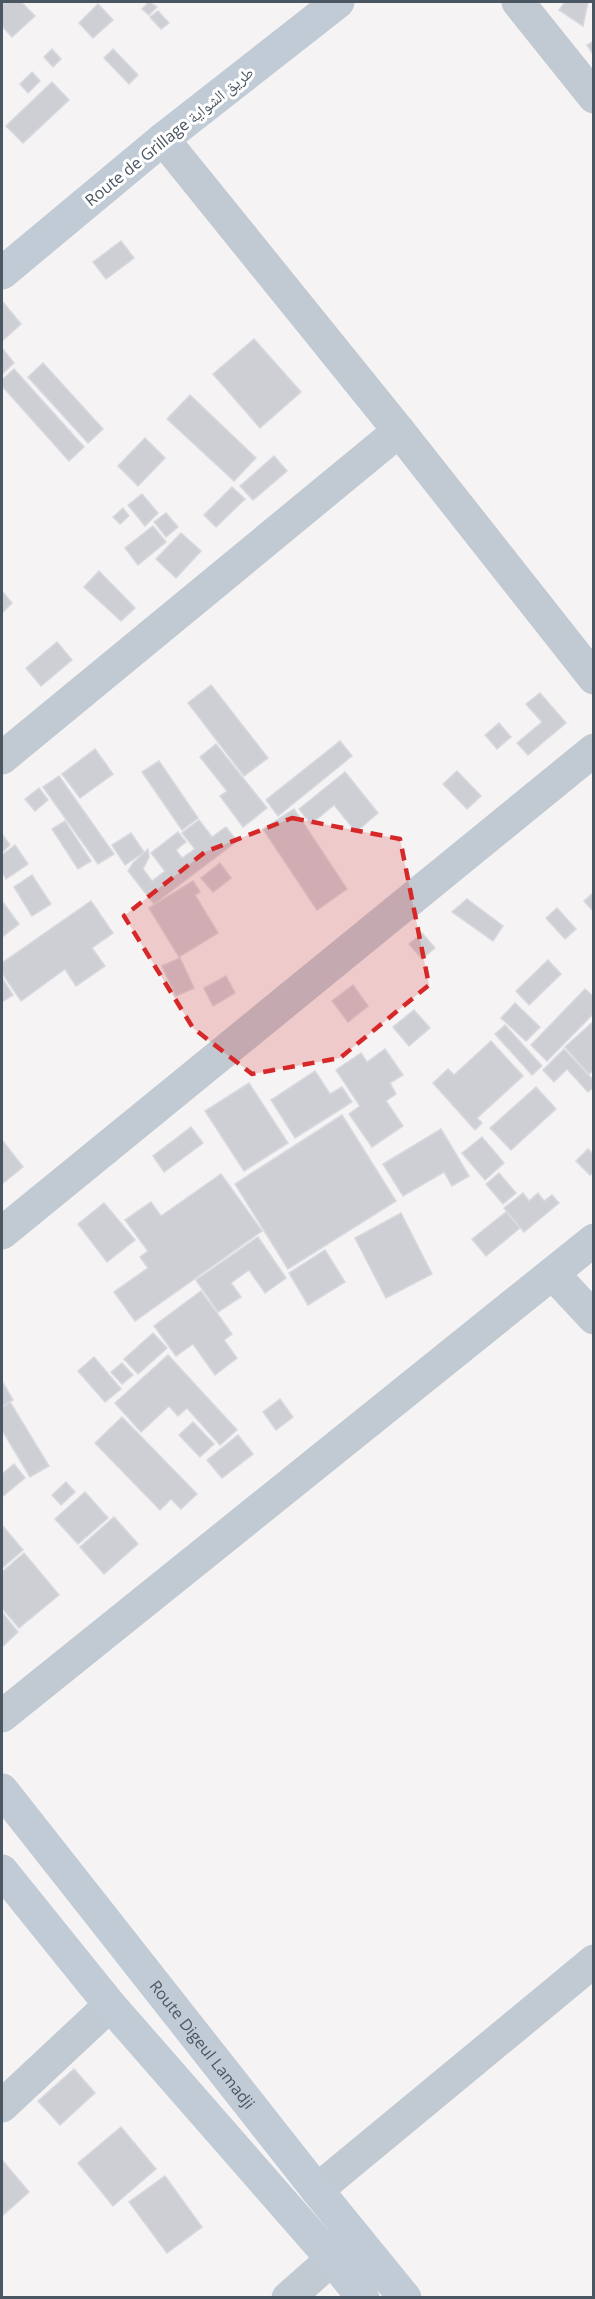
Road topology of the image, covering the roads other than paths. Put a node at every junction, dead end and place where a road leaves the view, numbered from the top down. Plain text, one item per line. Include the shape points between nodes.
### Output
1 (338, 2) edge
2 (518, 2) edge
3 (594, 97) edge
4 (163, 139) junction
5 (2, 273) edge
6 (399, 431) junction
7 (594, 678) edge
8 (594, 750) edge
9 (2, 758) edge
10 (2, 1233) edge
11 (594, 1240) edge
12 (553, 1274) junction
13 (594, 1318) edge
14 (2, 1716) edge
15 (2, 1790) edge
16 (2, 1871) edge
17 (594, 1961) edge
18 (110, 2005) junction
19 (2, 2106) edge
20 (317, 2190) junction
21 (332, 2259) junction
22 (288, 2298) edge
23 (363, 2298) edge
24 (405, 2298) edge

1 - 4 main road, Route de Grillage طريق الشواية
2 - 3 street
4 - 5 main road, Route de Grillage طريق الشواية
4 - 6 street
6 - 7 street
6 - 9 street
8 - 10 street
11 - 12 street
12 - 13 street
12 - 14 street
15 - 20 main road, Route Digeul Lamadji
16 - 18 main road
17 - 20 street
18 - 19 street
18 - 21 main road
20 - 24 main road, Route Digeul Lamadji
21 - 22 street
21 - 23 main road

